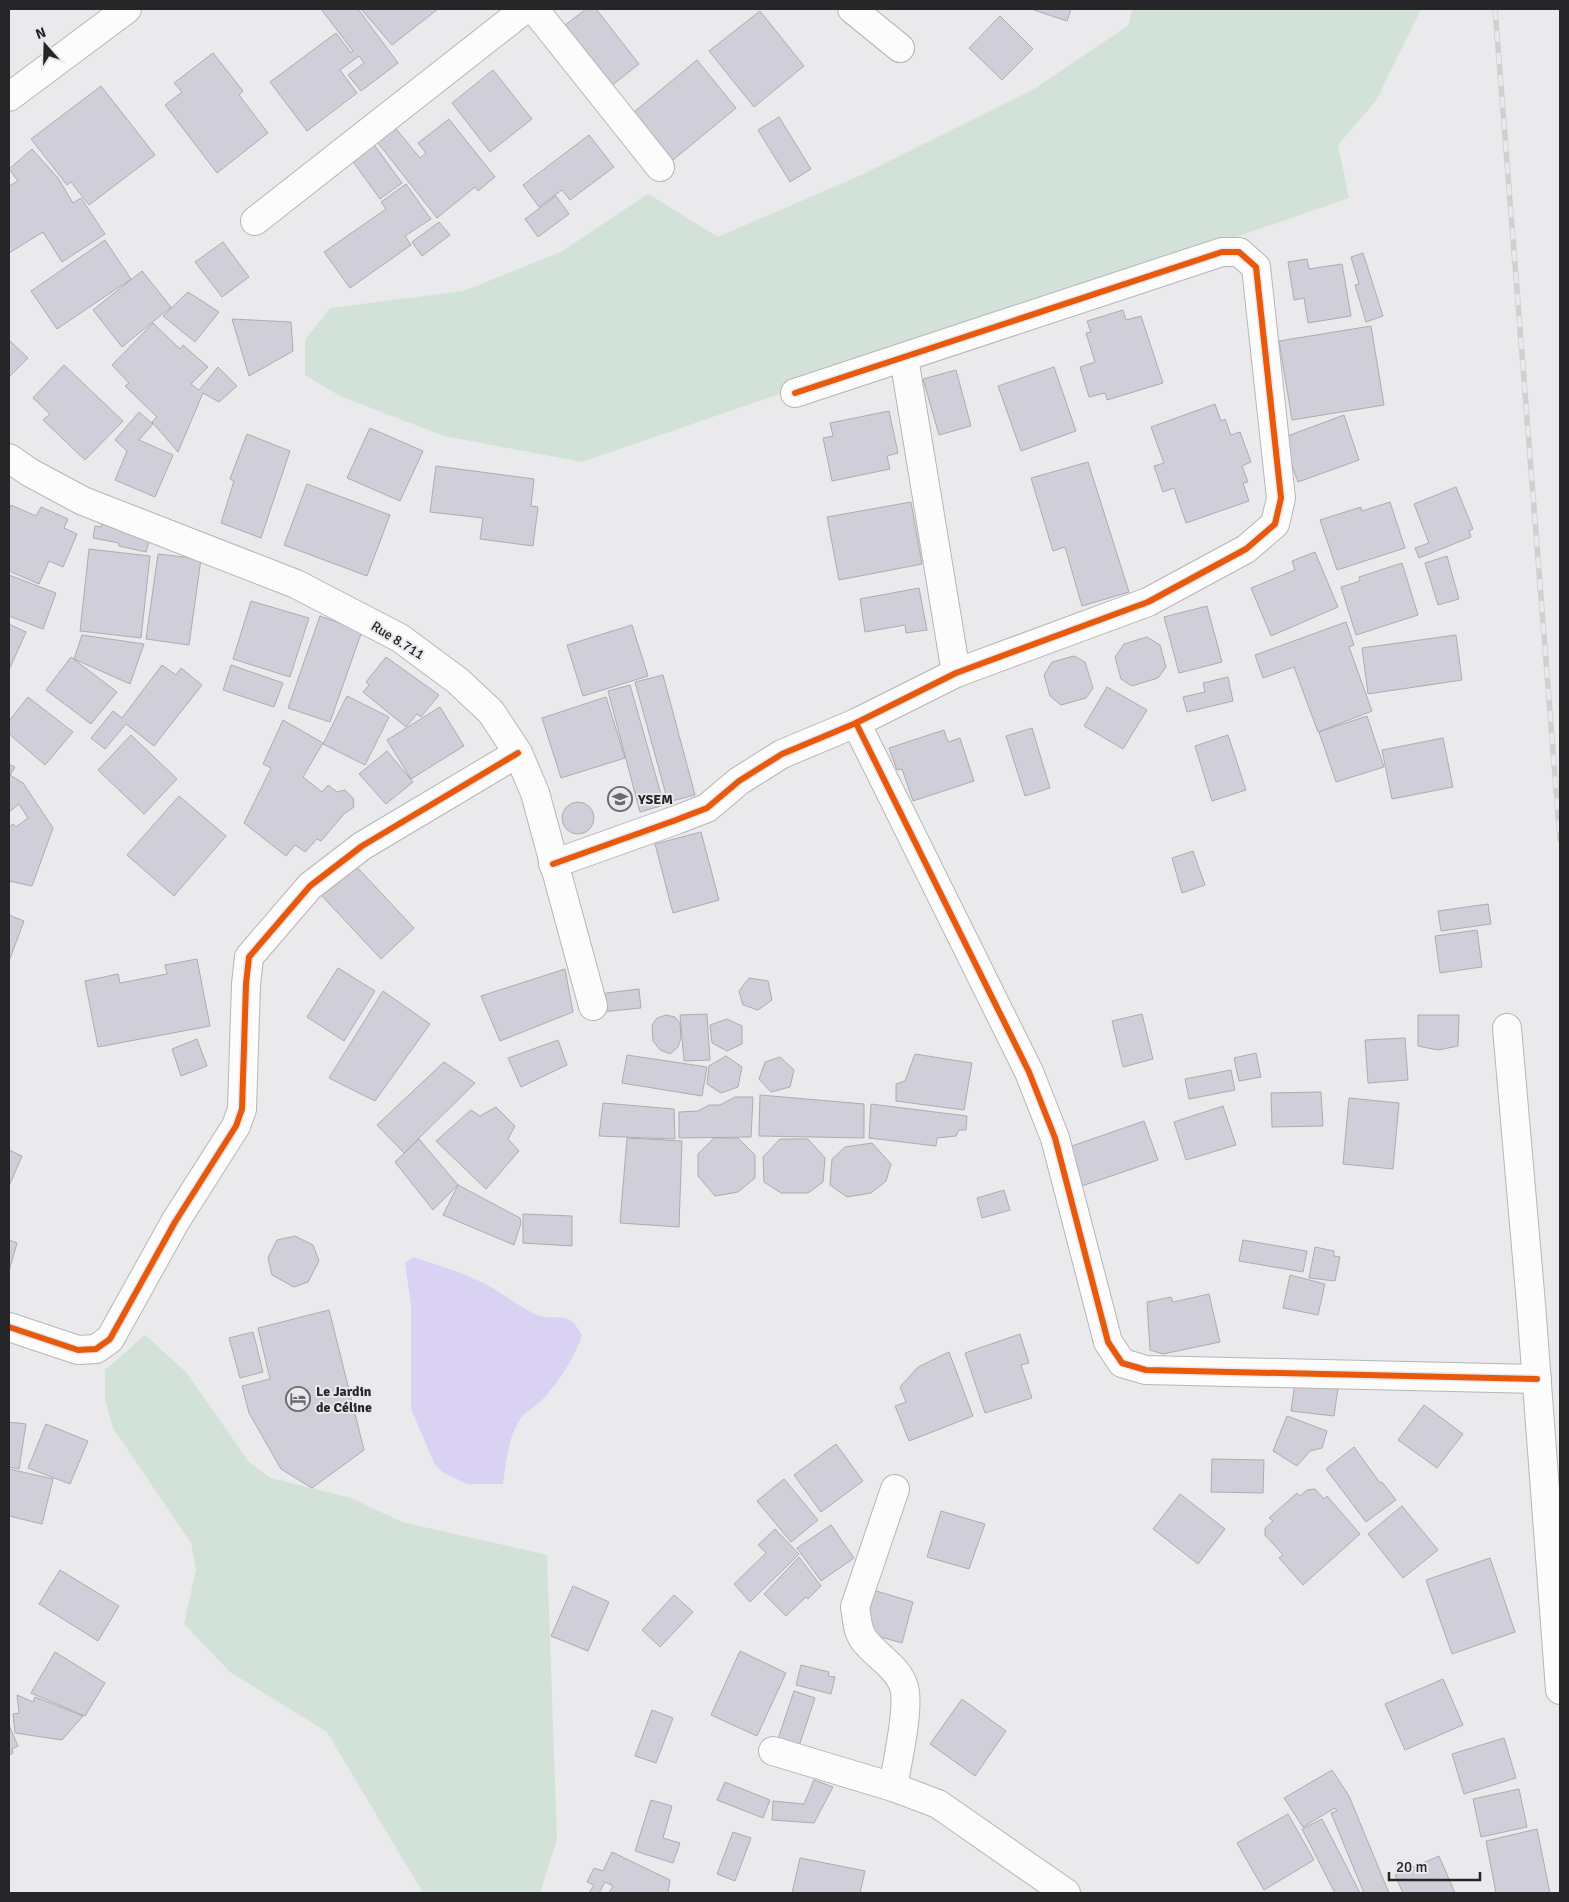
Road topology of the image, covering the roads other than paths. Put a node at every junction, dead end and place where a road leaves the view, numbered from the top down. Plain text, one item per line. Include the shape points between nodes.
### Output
1 (127, 9) edge
2 (525, 9) edge
3 (534, 9) edge
4 (852, 9) edge
5 (900, 48) dead end
6 (9, 97) edge
7 (660, 167) dead end
8 (255, 221) dead end
9 (904, 358) junction
10 (795, 393) dead end
11 (9, 458) edge
12 (956, 673) junction
13 (856, 723) junction
14 (518, 753) junction
15 (553, 864) junction
16 (593, 1006) dead end
17 (1507, 1028) dead end
18 (9, 1327) edge
19 (1537, 1379) junction
20 (895, 1489) dead end
21 (1560, 1690) edge
22 (773, 1751) dead end
23 (893, 1787) junction
24 (1066, 1893) edge

1 - 6 street
2 - 8 street
3 - 7 street
4 - 5 street
9 - 10 street
9 - 12 street
9 - 12 street via 1222,252 1239,252 1256,267 1280,498 1275,524 1246,549 1148,602
11 - 14 street, Rue 8.711 via 83,501 296,584 400,638 458,680 491,712
12 - 13 street
13 - 15 street via 782,754 739,780 707,808
13 - 19 street via 1029,1072 1055,1138 1108,1342 1122,1364 1146,1370
14 - 15 street, Rue 8.711 via 535,793
14 - 18 street via 347,857 310,886 249,957 242,1109 236,1126 175,1222 110,1339 96,1349 78,1350
15 - 16 street, Rue 8.711
17 - 19 street
19 - 21 street
20 - 23 street via 855,1607 863,1639 896,1672 904,1687 906,1705
22 - 23 street
23 - 24 street via 938,1804

